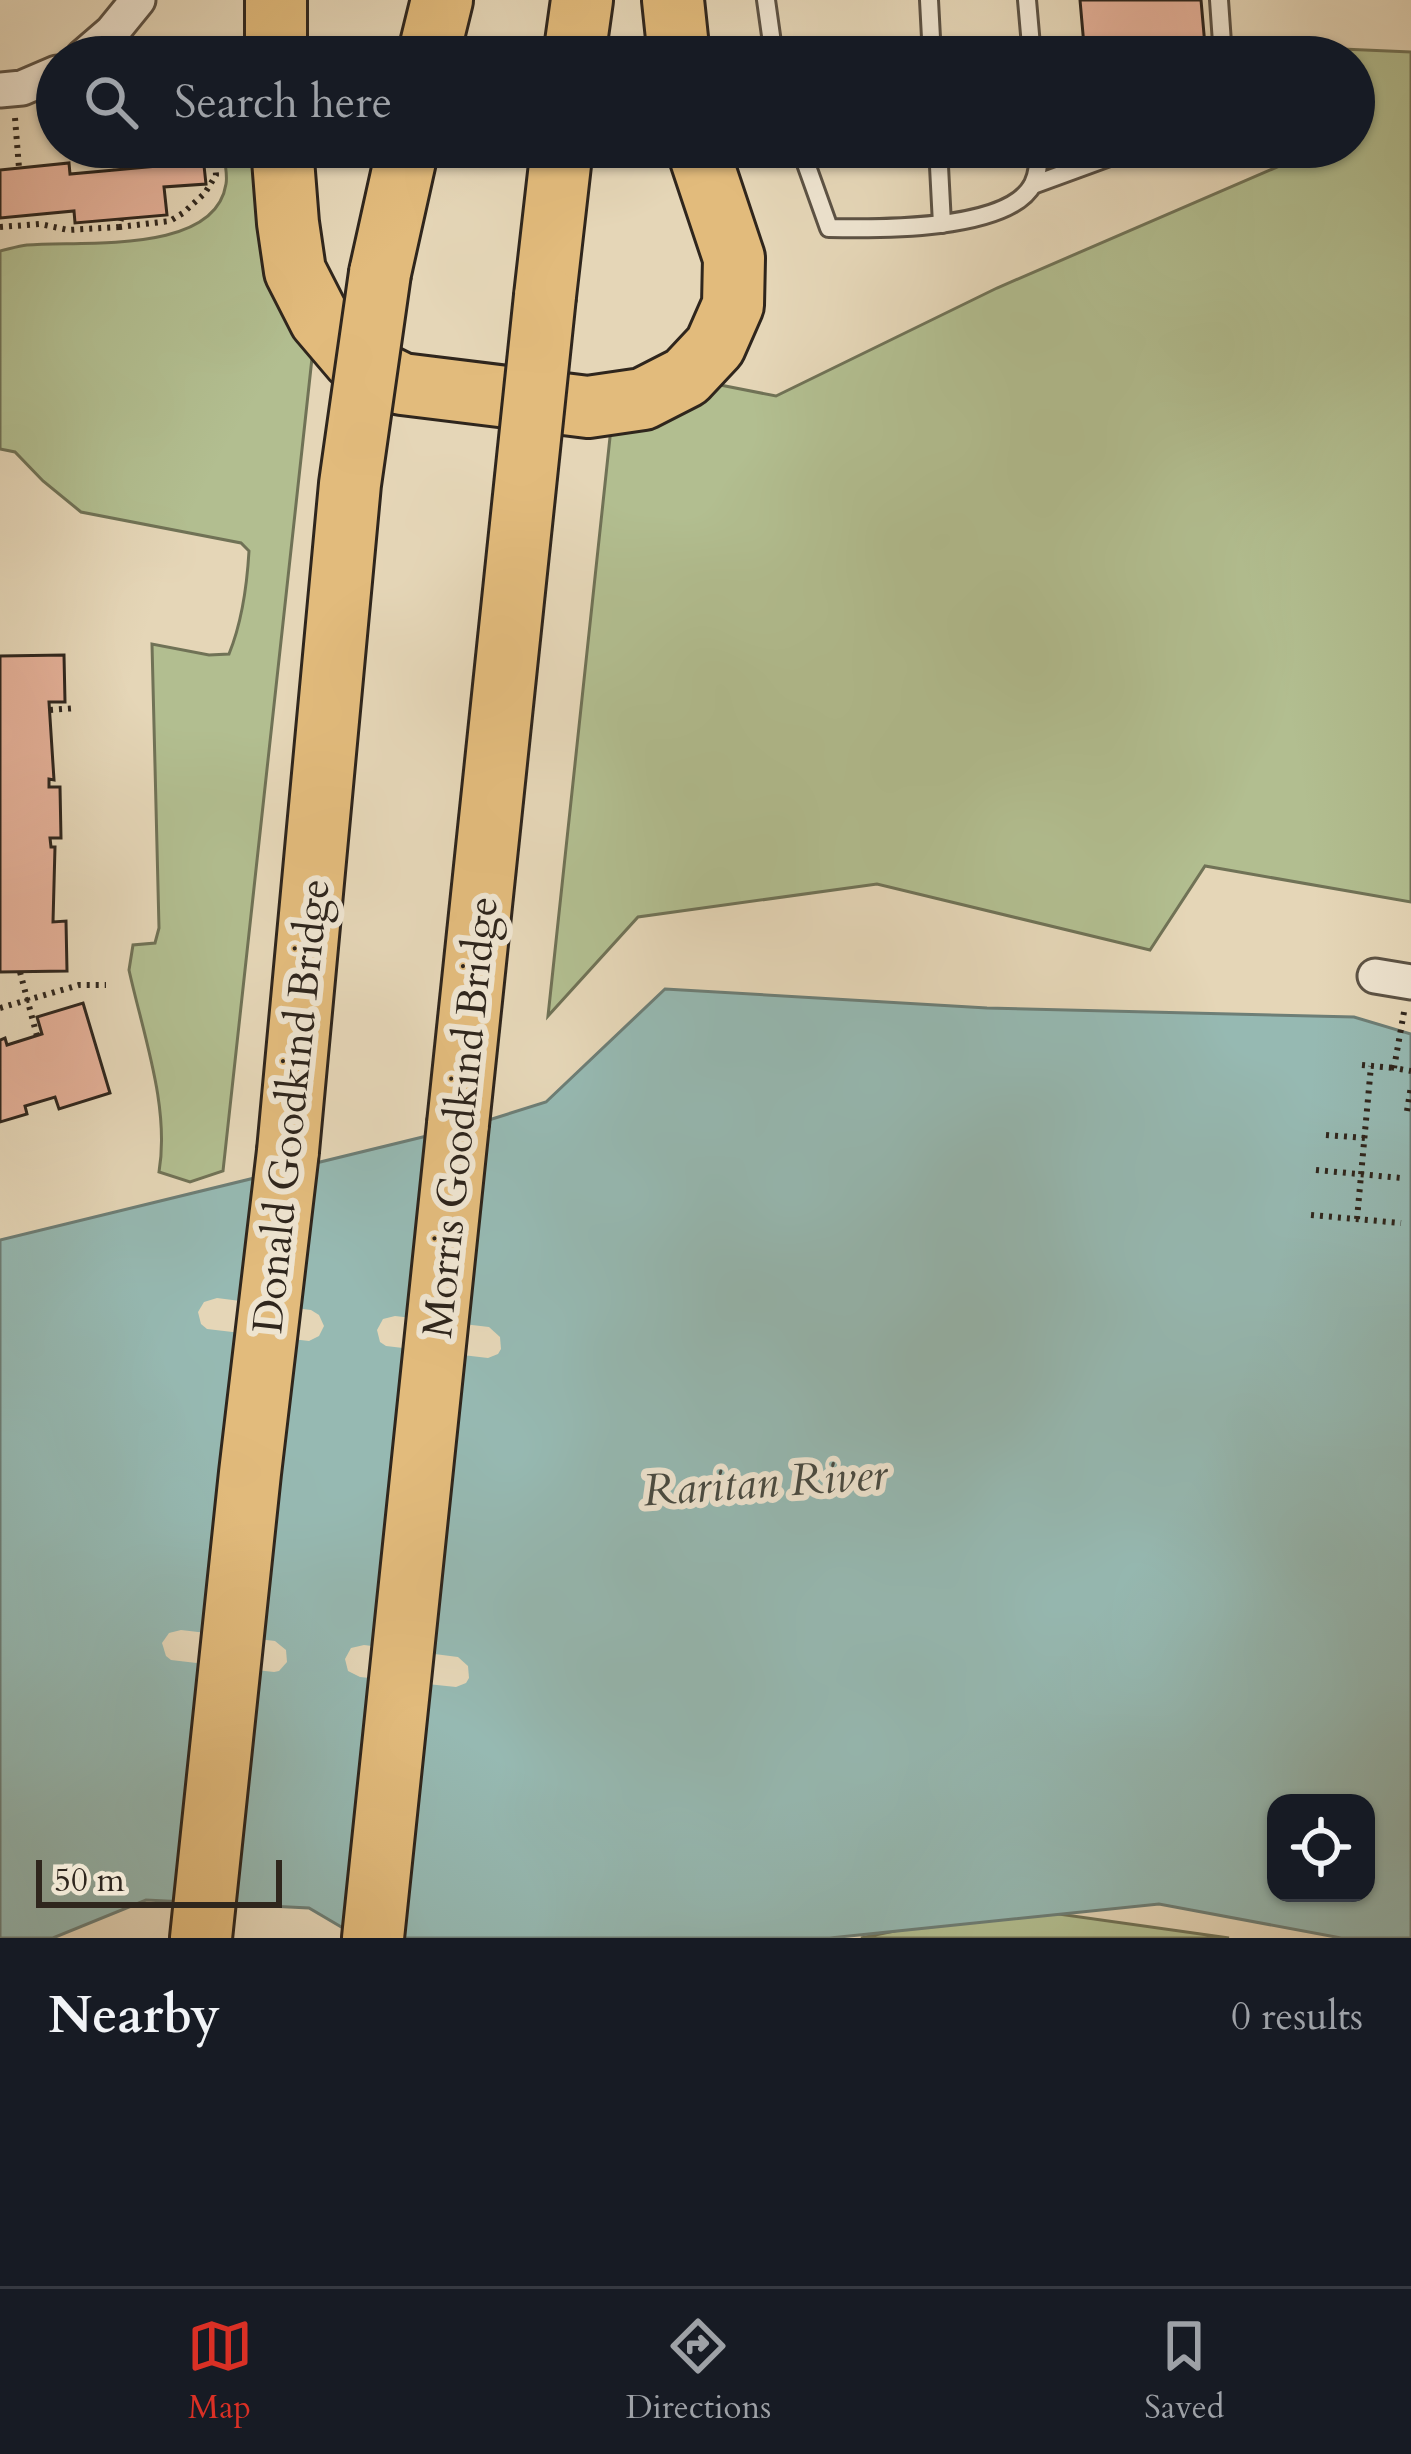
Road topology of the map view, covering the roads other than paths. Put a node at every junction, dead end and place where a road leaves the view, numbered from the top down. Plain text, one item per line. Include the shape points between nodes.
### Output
1 (138, 0) edge
2 (442, 0) edge
3 (582, 0) edge
4 (673, 0) edge
5 (766, 0) edge
6 (929, 0) edge
7 (1027, 0) edge
8 (1219, 0) edge
9 (107, 36) edge
10 (433, 36) edge
11 (577, 36) edge
12 (677, 36) edge
13 (771, 36) edge
14 (931, 36) edge
15 (1030, 36) edge
16 (1222, 36) edge
17 (36, 82) edge
18 (7, 104) edge
19 (284, 168) edge
20 (403, 168) edge
21 (559, 168) edge
22 (704, 168) edge
23 (808, 168) edge
24 (939, 168) edge
25 (1036, 168) edge
26 (1080, 168) edge
27 (1033, 185) junction
28 (942, 224) junction
29 (1375, 976) dead end
30 (1408, 994) edge
31 (201, 1938) edge
32 (373, 1938) edge

1 - 9 street
2 - 10 highway
3 - 11 highway
4 - 12 highway
5 - 13 lane
6 - 14 lane
7 - 15 lane
8 - 16 lane
17 - 18 street
19 - 22 highway via 295,271 320,320 354,360 402,384 588,407 643,400 686,377 715,346 733,305 734,258
20 - 31 highway, Donald Goodkind Bridge, bridge via 350,484 288,1151
21 - 32 highway, Morris Goodkind Bridge, bridge
23 - 28 lane via 829,228
24 - 28 lane
25 - 27 lane
26 - 27 lane
27 - 28 lane via 1010,207
29 - 30 street

